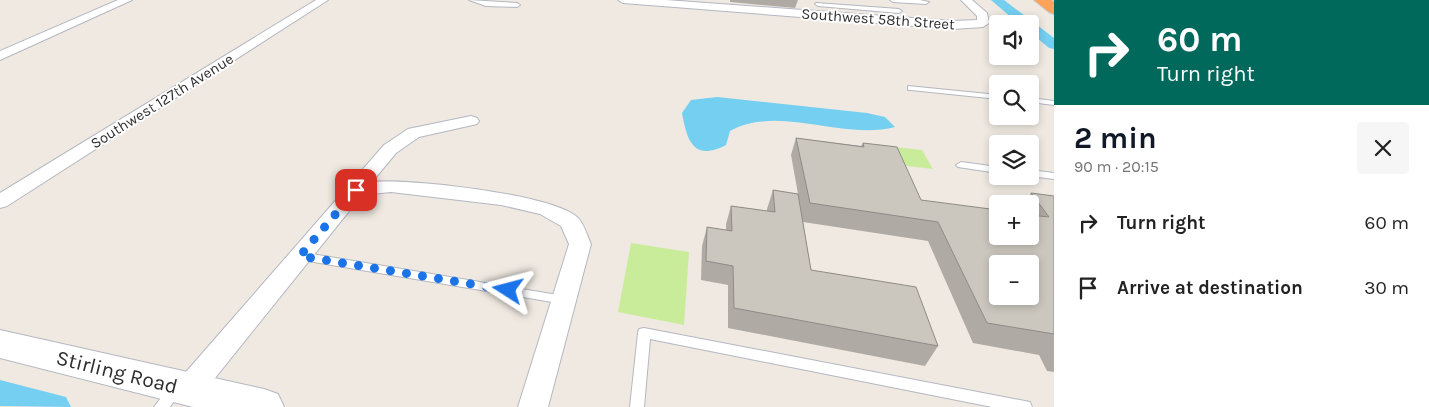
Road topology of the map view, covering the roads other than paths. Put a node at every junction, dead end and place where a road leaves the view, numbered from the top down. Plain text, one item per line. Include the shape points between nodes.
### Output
1 (127, 0) edge
2 (323, 0) edge
3 (472, 0) edge
4 (623, 0) edge
5 (893, 0) edge
6 (966, 0) edge
7 (1041, 0) edge
8 (817, 2) edge
9 (926, 2) dead end
10 (517, 5) dead end
11 (1054, 9) edge
12 (899, 11) dead end
13 (842, 17) junction
14 (0, 56) edge
15 (912, 88) dead end
16 (989, 96) edge
17 (1039, 101) edge
18 (1054, 103) edge
19 (471, 121) dead end
20 (961, 165) dead end
21 (989, 169) edge
22 (1039, 174) edge
23 (1054, 176) edge
24 (356, 190) junction
25 (0, 202) edge
26 (300, 256) junction
27 (564, 300) junction
28 (0, 344) edge
29 (176, 394) edge
30 (264, 407) edge
31 (533, 407) edge
32 (637, 407) edge
33 (1025, 407) edge

1 - 14 street
2 - 25 street, Southwest 127th Avenue
3 - 10 lane
4 - 13 street, Southwest 58th Street
5 - 9 lane
6 - 13 street, Southwest 58th Street via 983,16 983,23 953,25
7 - 11 highway
8 - 12 lane
8 - 13 lane via 826,12
15 - 16 lane
17 - 18 lane
19 - 24 street via 414,132 390,149
20 - 21 lane
22 - 23 lane
24 - 26 street
24 - 27 street via 391,186 501,199 547,209 570,222 580,244
26 - 27 lane
26 - 29 street
27 - 31 street
28 - 29 street, Stirling Road
29 - 30 street, Stirling Road
32 - 33 lane via 644,333

